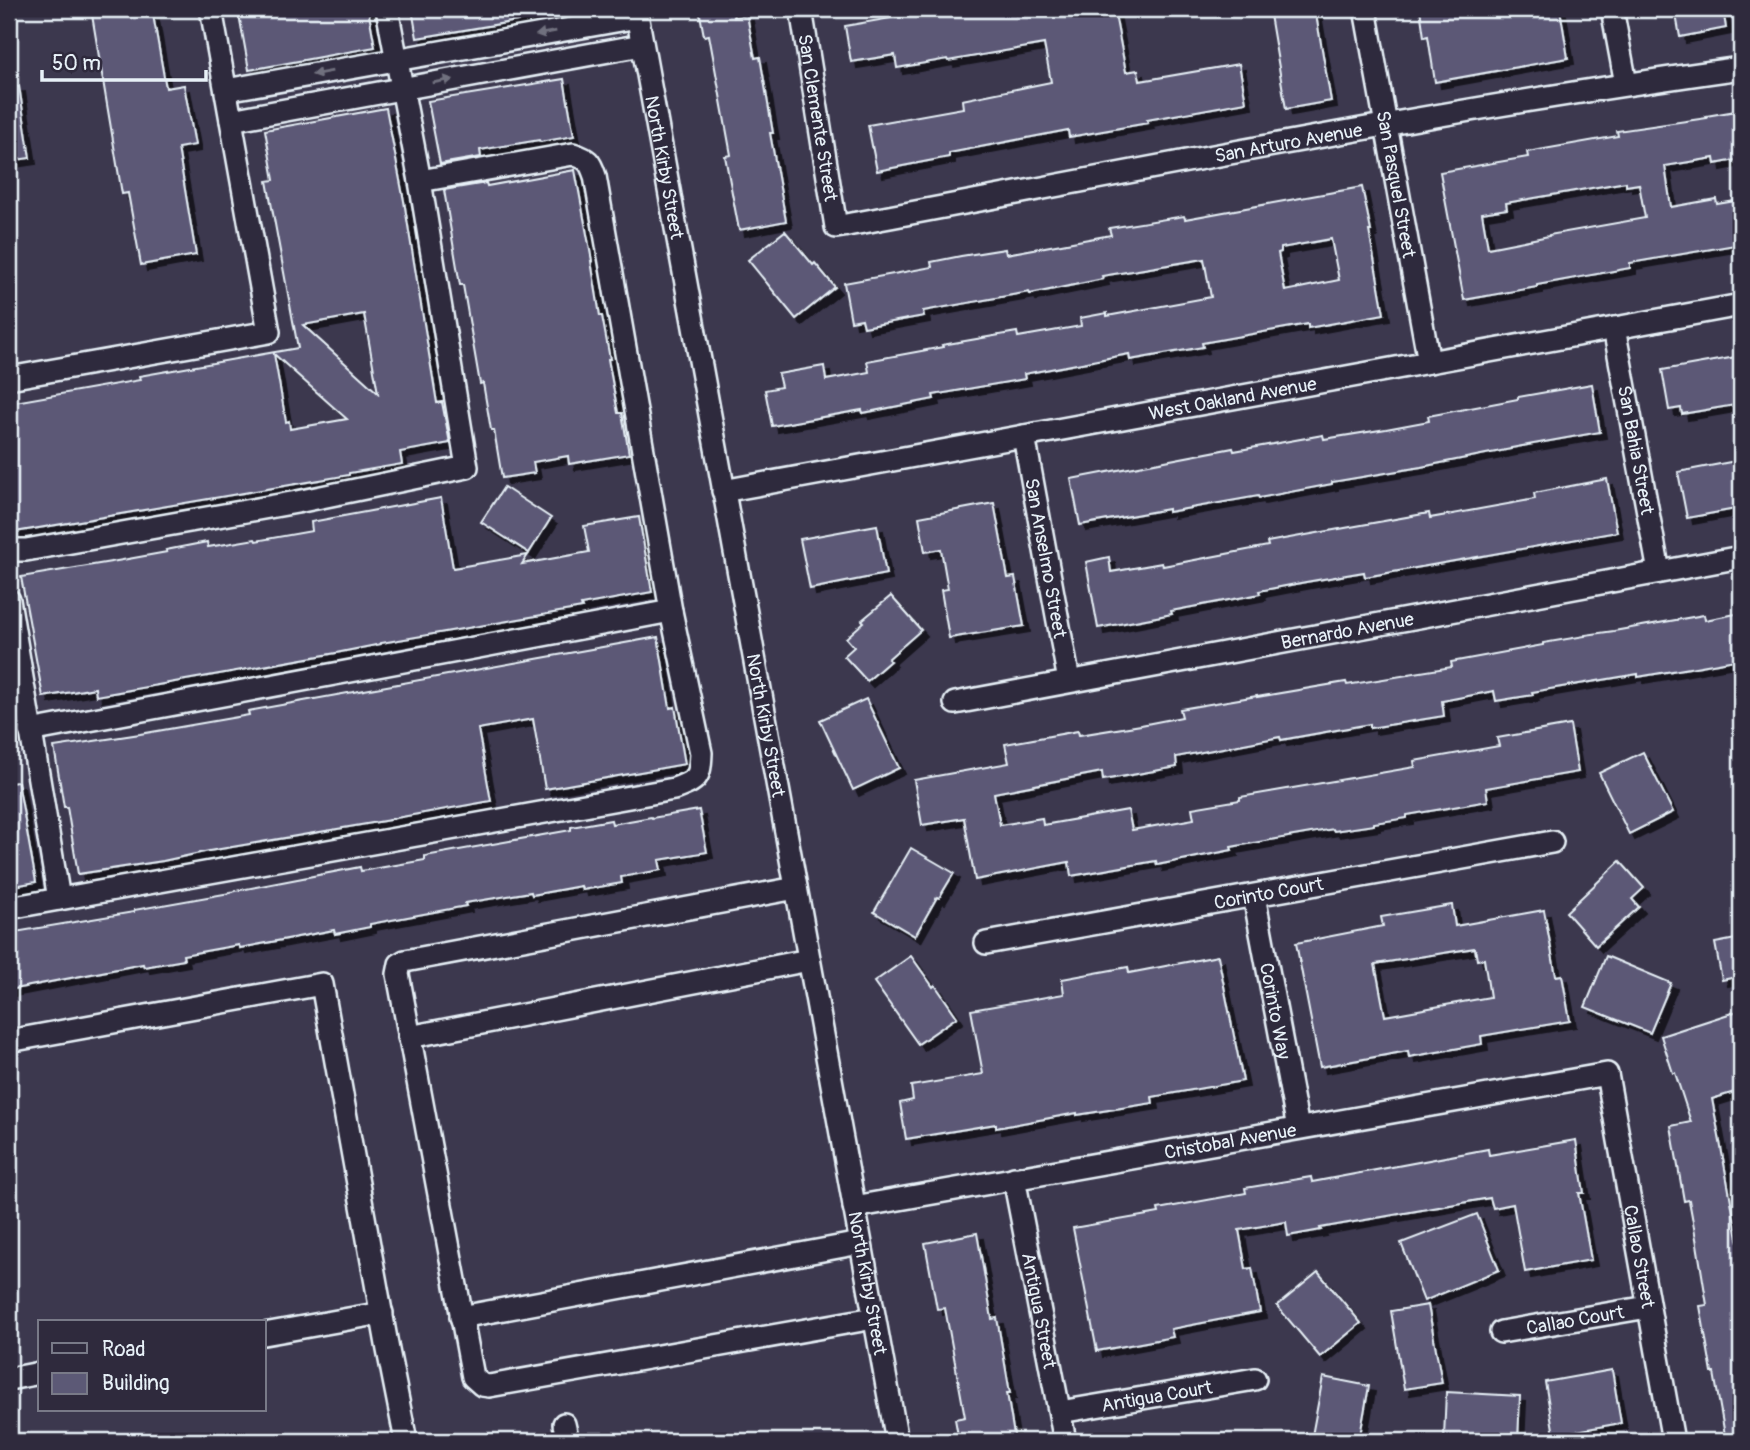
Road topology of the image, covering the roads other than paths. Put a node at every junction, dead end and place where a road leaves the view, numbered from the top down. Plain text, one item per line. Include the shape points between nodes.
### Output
1 (211, 9) edge
2 (387, 9) edge
3 (801, 9) edge
4 (1365, 9) edge
5 (1612, 9) edge
6 (637, 13) edge
7 (642, 45) junction
8 (397, 59) junction
9 (1741, 68) edge
10 (1626, 84) junction
11 (402, 89) junction
12 (226, 90) junction
13 (231, 120) junction
14 (1386, 124) junction
15 (420, 181) junction
16 (836, 227) joint
17 (1741, 305) edge
18 (1614, 328) junction
19 (1429, 362) junction
20 (9, 378) edge
21 (1024, 436) junction
22 (723, 491) junction
23 (9, 550) edge
24 (1741, 556) edge
25 (1659, 572) junction
26 (9, 600) edge
27 (671, 611) junction
28 (1069, 681) junction
29 (955, 703) dead end
30 (22, 721) edge
31 (1552, 842) dead end
32 (796, 888) junction
33 (1254, 895) junction
34 (60, 899) junction
35 (9, 908) edge
36 (986, 943) dead end
37 (809, 960) junction
38 (409, 1037) junction
39 (9, 1041) edge
40 (1607, 1073) joint
41 (1298, 1128) junction
42 (1014, 1178) junction
43 (854, 1207) junction
44 (860, 1243) junction
45 (1648, 1307) junction
46 (382, 1313) junction
47 (461, 1317) junction
48 (874, 1318) junction
49 (1501, 1332) dead end
50 (266, 1334) edge
51 (38, 1373) edge
52 (9, 1379) edge
53 (1255, 1379) dead end
54 (1060, 1412) junction
55 (406, 1441) edge
56 (897, 1441) edge
57 (1065, 1441) edge
58 (1673, 1441) edge

1 - 12 street
2 - 8 street
3 - 16 street, San Clemente Street
4 - 14 street, San Pasquel Street
5 - 10 street
6 - 7 street, North Kirby Street
6 -> 8 street
11 -> 7 street
7 - 22 street, North Kirby Street
8 - 11 street
8 -> 12 street
9 - 10 street, San Arturo Avenue
10 - 14 street, San Arturo Avenue
11 - 13 street
11 - 15 street
12 - 13 street
13 - 20 street via 269,332
14 - 16 street, San Arturo Avenue
14 - 19 street, San Pasquel Street
15 - 23 street via 467,467 297,502
15 - 27 street via 573,154 590,162
17 - 18 street, West Oakland Avenue
18 - 19 street, West Oakland Avenue
18 - 25 street, San Bahia Street
19 - 21 street, West Oakland Avenue
21 - 22 street, West Oakland Avenue
21 - 28 street, San Anselmo Street
22 - 32 street, North Kirby Street
24 - 25 street, Bernardo Avenue
25 - 28 street, Bernardo Avenue
26 - 30 street
27 - 30 street
27 - 34 street via 701,753 697,778 686,785
28 - 29 street, Bernardo Avenue
30 - 34 street
31 - 33 street, Corinto Court
32 - 37 street, North Kirby Street
32 - 38 street via 405,961 398,974
33 - 36 street, Corinto Court
33 - 41 street, Corinto Way
34 - 35 street
37 - 38 street
37 - 43 street, North Kirby Street
38 - 47 street
39 - 46 street via 322,984
40 - 41 street, Cristobal Avenue
40 - 45 street, Callao Street
41 - 42 street, Cristobal Avenue
42 - 43 street, Cristobal Avenue
42 - 54 street, Antigua Street
43 - 44 street, North Kirby Street
44 - 47 street
44 - 48 street, North Kirby Street
45 - 49 street, Callao Court
45 - 58 street, Callao Street
46 - 50 street
46 - 55 street
47 - 48 street via 473,1377 489,1386
48 - 56 street, North Kirby Street
51 - 52 street
53 - 54 street, Antigua Court
54 - 57 street, Antigua Street

